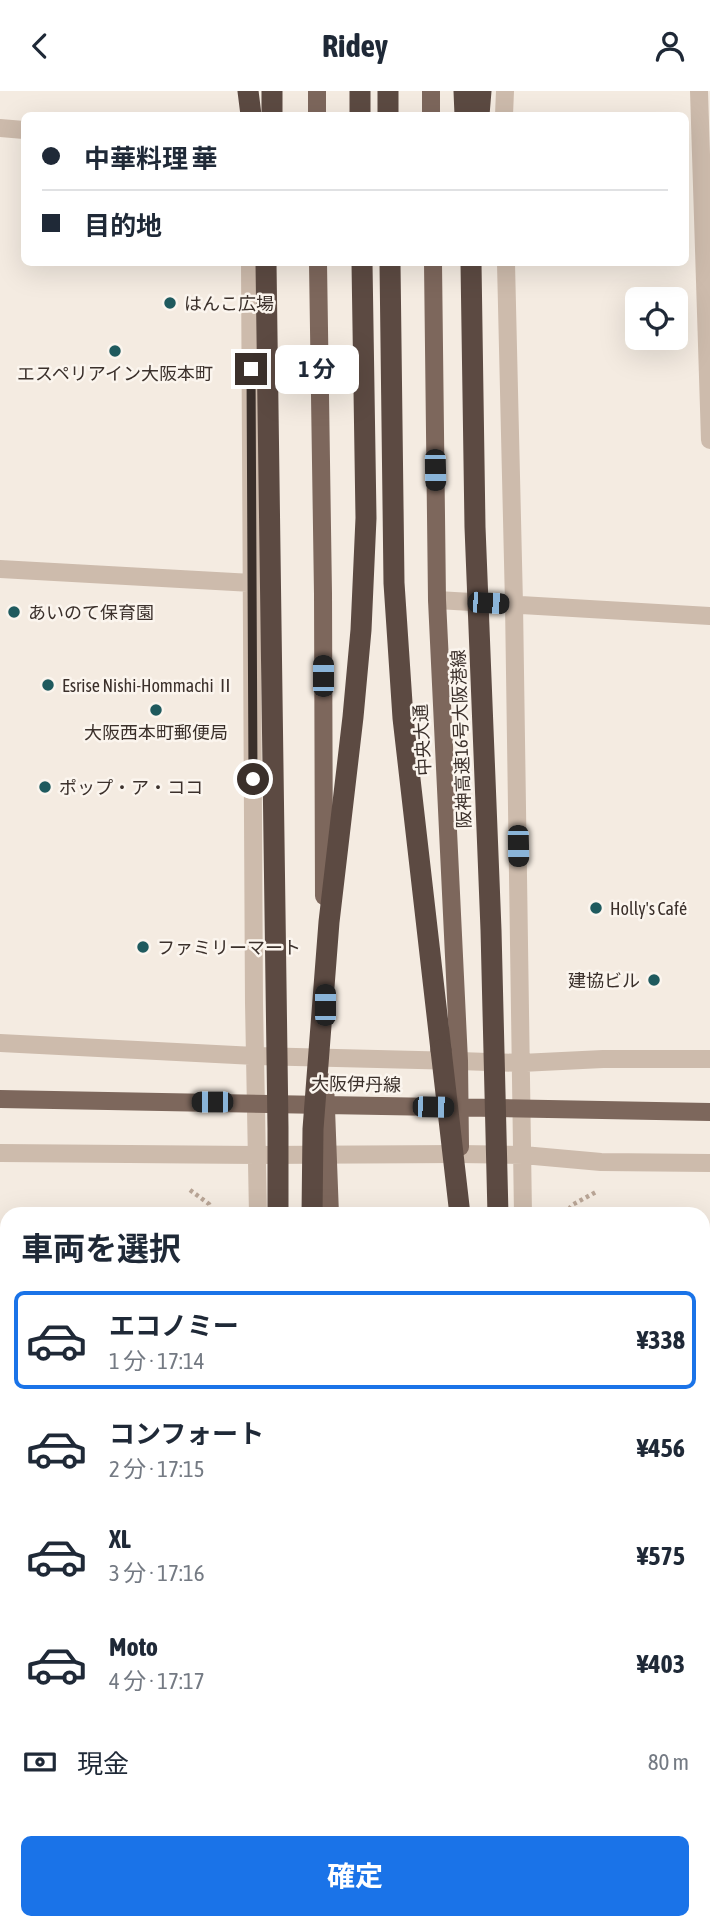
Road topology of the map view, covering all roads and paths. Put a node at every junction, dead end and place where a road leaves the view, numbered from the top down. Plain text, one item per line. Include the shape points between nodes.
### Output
1 (272, 91) edge
2 (317, 91) edge
3 (360, 91) edge
4 (388, 91) edge
5 (431, 91) edge
6 (464, 91) edge
7 (481, 91) edge
8 (505, 91) edge
9 (699, 91) edge
10 (272, 112) edge
11 (317, 112) edge
12 (360, 112) edge
13 (388, 112) edge
14 (431, 112) edge
15 (466, 112) edge
16 (479, 112) edge
17 (504, 112) edge
18 (0, 128) edge
19 (21, 130) edge
20 (699, 194) edge
21 (250, 266) edge
22 (266, 266) edge
23 (318, 266) edge
24 (362, 266) edge
25 (390, 266) edge
26 (433, 266) edge
27 (471, 266) edge
28 (506, 266) edge
29 (710, 440) edge
30 (0, 569) edge
31 (252, 583) junction
32 (437, 600) junction
33 (514, 604) junction
34 (710, 615) edge
35 (0, 1043) edge
36 (255, 1056) junction
37 (325, 1056) junction
38 (710, 1059) edge
39 (459, 1061) junction
40 (522, 1063) junction
41 (0, 1099) edge
42 (256, 1103) junction
43 (325, 1104) junction
44 (460, 1108) junction
45 (522, 1108) junction
46 (710, 1112) edge
47 (0, 1153) edge
48 (329, 1154) junction
49 (460, 1154) junction
50 (257, 1155) junction
51 (523, 1155) junction
52 (710, 1163) edge
53 (190, 1190) dead end
54 (596, 1192) dead end
55 (210, 1207) edge
56 (258, 1207) edge
57 (278, 1207) edge
58 (312, 1207) edge
59 (330, 1207) edge
60 (459, 1207) edge
61 (460, 1207) edge
62 (498, 1207) edge
63 (523, 1207) edge
64 (571, 1207) edge

1 - 10 highway
2 - 11 main road
3 - 12 highway
4 - 13 highway
5 - 14 main road
6 - 15 highway
7 - 16 highway
8 - 17 street
9 - 20 street
18 - 19 street
20 - 29 street
21 - 31 street
22 - 57 highway, bridge
23 - 37 main road
24 - 58 highway, bridge via 366,518 361,630 321,1011
25 - 60 highway, bridge via 394,583 403,718
26 - 32 main road, 中央大通
27 - 62 highway, 阪神高速16号大阪港線, bridge
28 - 33 street
30 - 31 street
31 - 36 street
32 - 33 street
32 - 39 main road, 中央大通
33 - 34 street
33 - 40 street
35 - 36 street
36 - 37 street
36 - 42 street
37 - 39 street
37 - 43 main road
38 - 40 street
39 - 40 street
39 - 44 main road, 中央大通
40 - 45 street
41 - 42 main road, 大阪伊丹線
42 - 43 main road, 大阪伊丹線
42 - 50 street
43 - 44 main road, 大阪伊丹線
43 - 48 main road
44 - 45 main road, 大阪伊丹線
44 - 49 main road, 中央大通
45 - 46 main road, 大阪伊丹線
45 - 51 street
47 - 50 street
48 - 49 street
48 - 50 street
48 - 59 main road
49 - 51 street
49 - 61 main road, 中央大通
50 - 56 street
51 - 52 street via 601,1162
51 - 63 street
53 - 55 path
54 - 64 path

